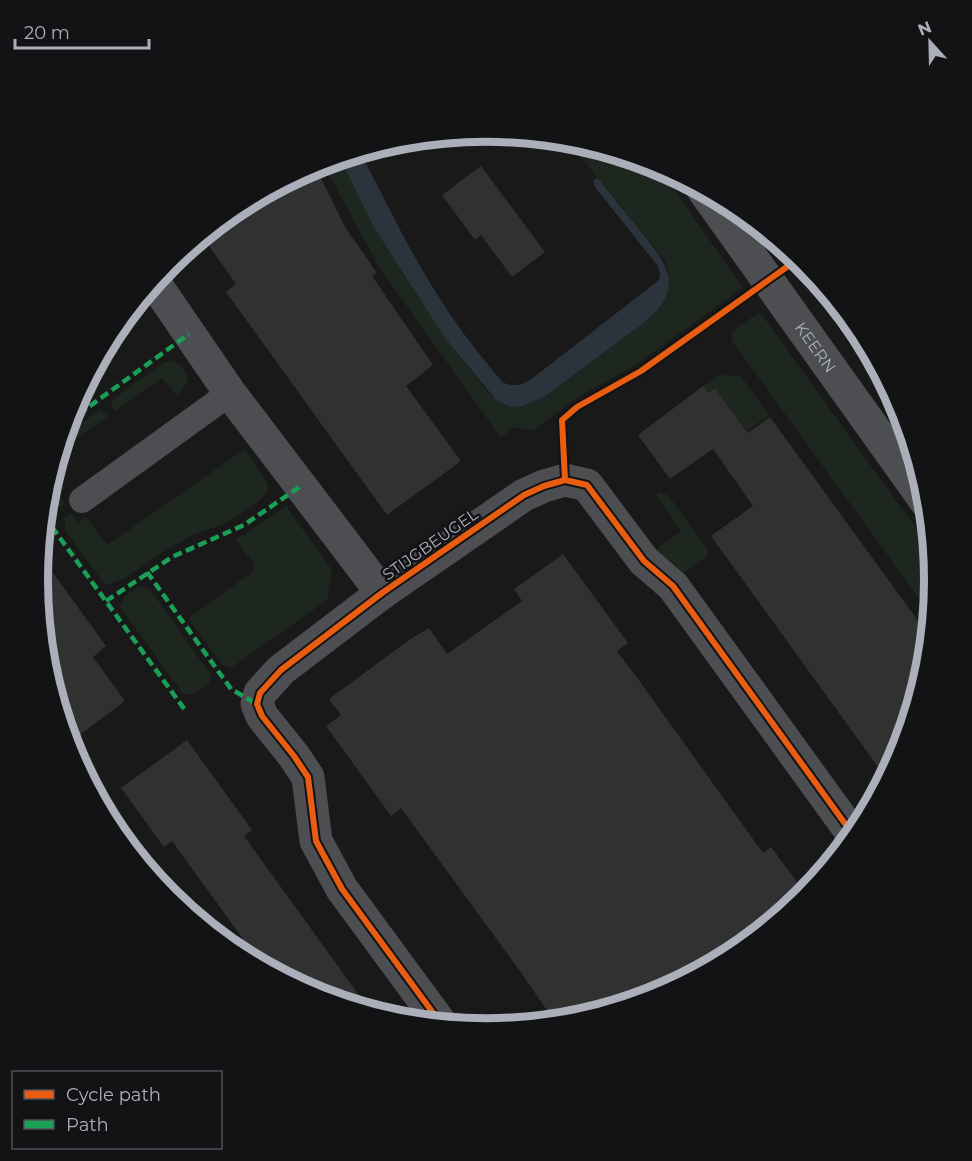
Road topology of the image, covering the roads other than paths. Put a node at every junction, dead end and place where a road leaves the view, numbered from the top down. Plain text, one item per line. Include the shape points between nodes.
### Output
1 (739, 223) edge
2 (159, 290) edge
3 (230, 393) junction
4 (913, 482) edge
5 (82, 500) dead end
6 (382, 594) junction
7 (848, 827) edge
8 (435, 1016) edge

1 - 4 street, KEERN
2 - 3 street, STIJGBEUGEL
3 - 5 lane
3 - 6 street, STIJGBEUGEL
6 - 7 street, STIJGBEUGEL via 524,495 566,480 587,485 644,561 673,586
6 - 8 street, STIJGBEUGEL via 281,670 260,693 257,704 308,777 316,841 342,889

